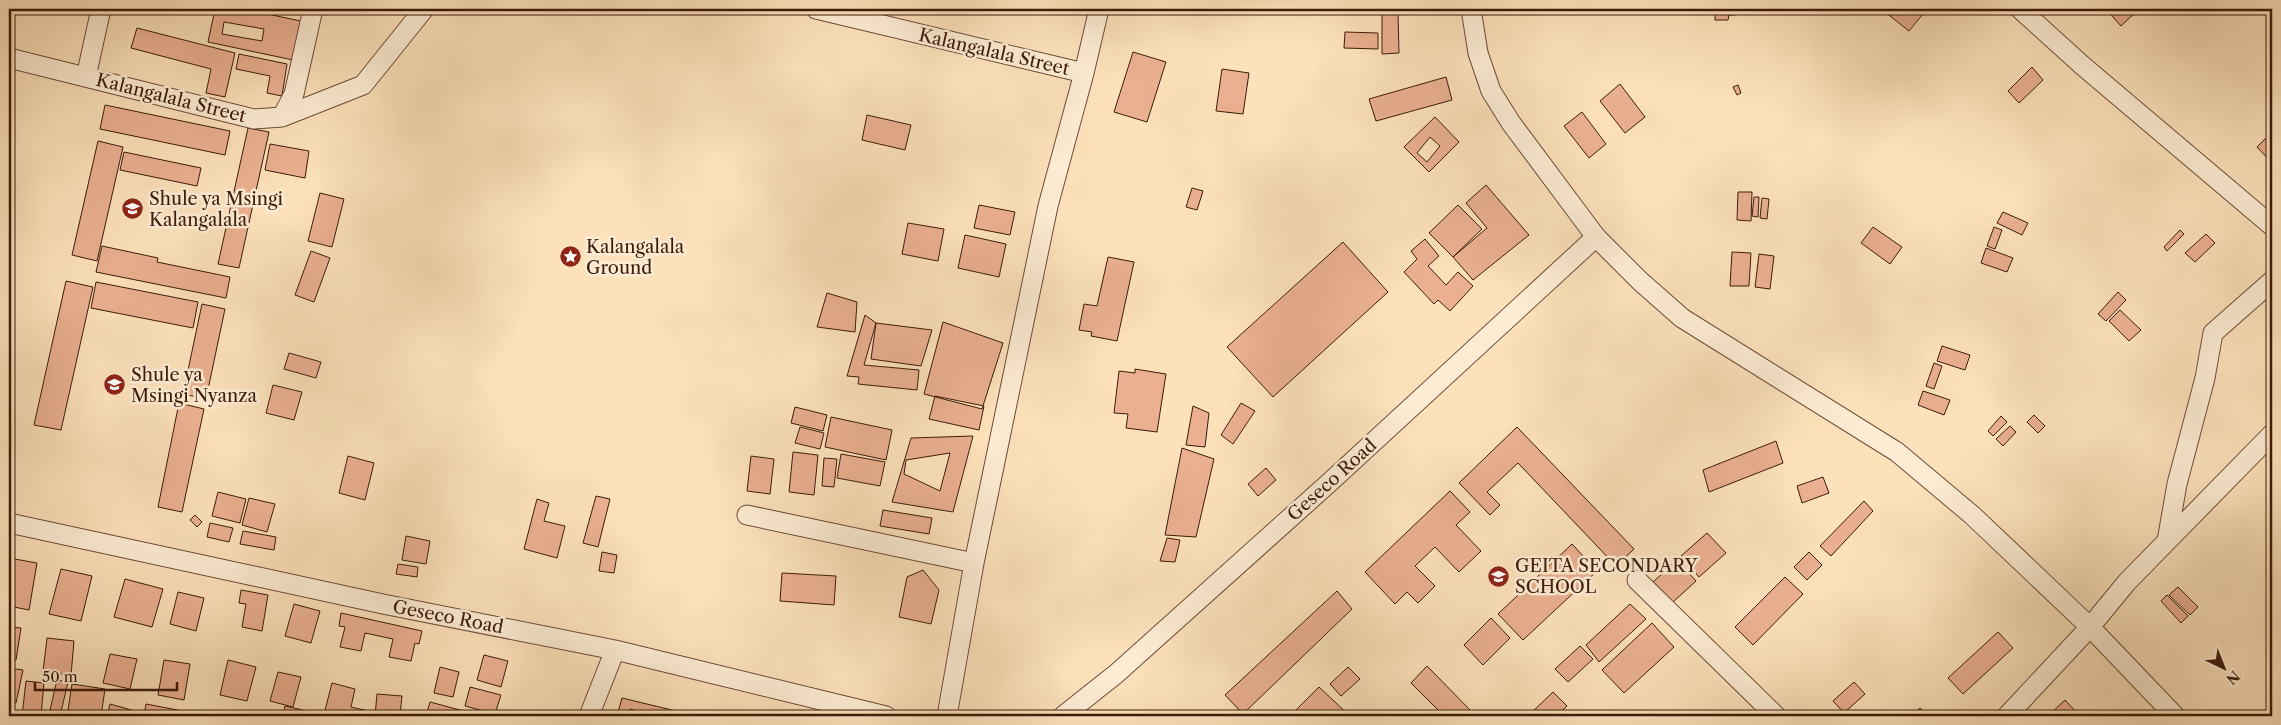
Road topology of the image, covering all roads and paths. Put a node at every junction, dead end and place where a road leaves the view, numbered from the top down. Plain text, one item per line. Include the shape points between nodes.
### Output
1 (101, 9) edge
2 (313, 9) edge
3 (424, 9) edge
4 (816, 9) edge
5 (1099, 9) edge
6 (1470, 9) edge
7 (2020, 9) edge
8 (9, 58) edge
9 (1084, 73) junction
10 (86, 77) junction
11 (282, 117) junction
12 (2272, 226) edge
13 (1596, 237) junction
14 (2272, 281) edge
15 (2272, 434) edge
16 (747, 515) dead end
17 (9, 523) edge
18 (2167, 541) junction
19 (974, 563) junction
20 (1636, 580) dead end
21 (2090, 627) junction
22 (615, 650) junction
23 (589, 716) edge
24 (886, 716) edge
25 (947, 716) edge
26 (1063, 716) edge
27 (1776, 716) edge
28 (2007, 716) edge
29 (2175, 716) edge

1 - 10 street
2 - 11 street via 294,94
3 - 11 street, Kalangalala Street via 363,85
4 - 9 street, Kalangalala Street
5 - 9 street
6 - 13 street via 1478,53 1491,91
7 - 12 street
8 - 10 street, Kalangalala Street
9 - 19 street via 1048,206
10 - 11 street, Kalangalala Street via 254,119
13 - 21 street via 1682,318 1897,452 1972,515
13 - 26 street, Geseco Road via 1330,482 1116,674
14 - 18 street via 2213,333
15 - 18 street
16 - 19 street
17 - 22 street, Geseco Road via 383,604
18 - 21 street
19 - 25 street
20 - 27 street
21 - 28 street
21 - 29 street
22 - 23 street
22 - 24 street, Geseco Road

